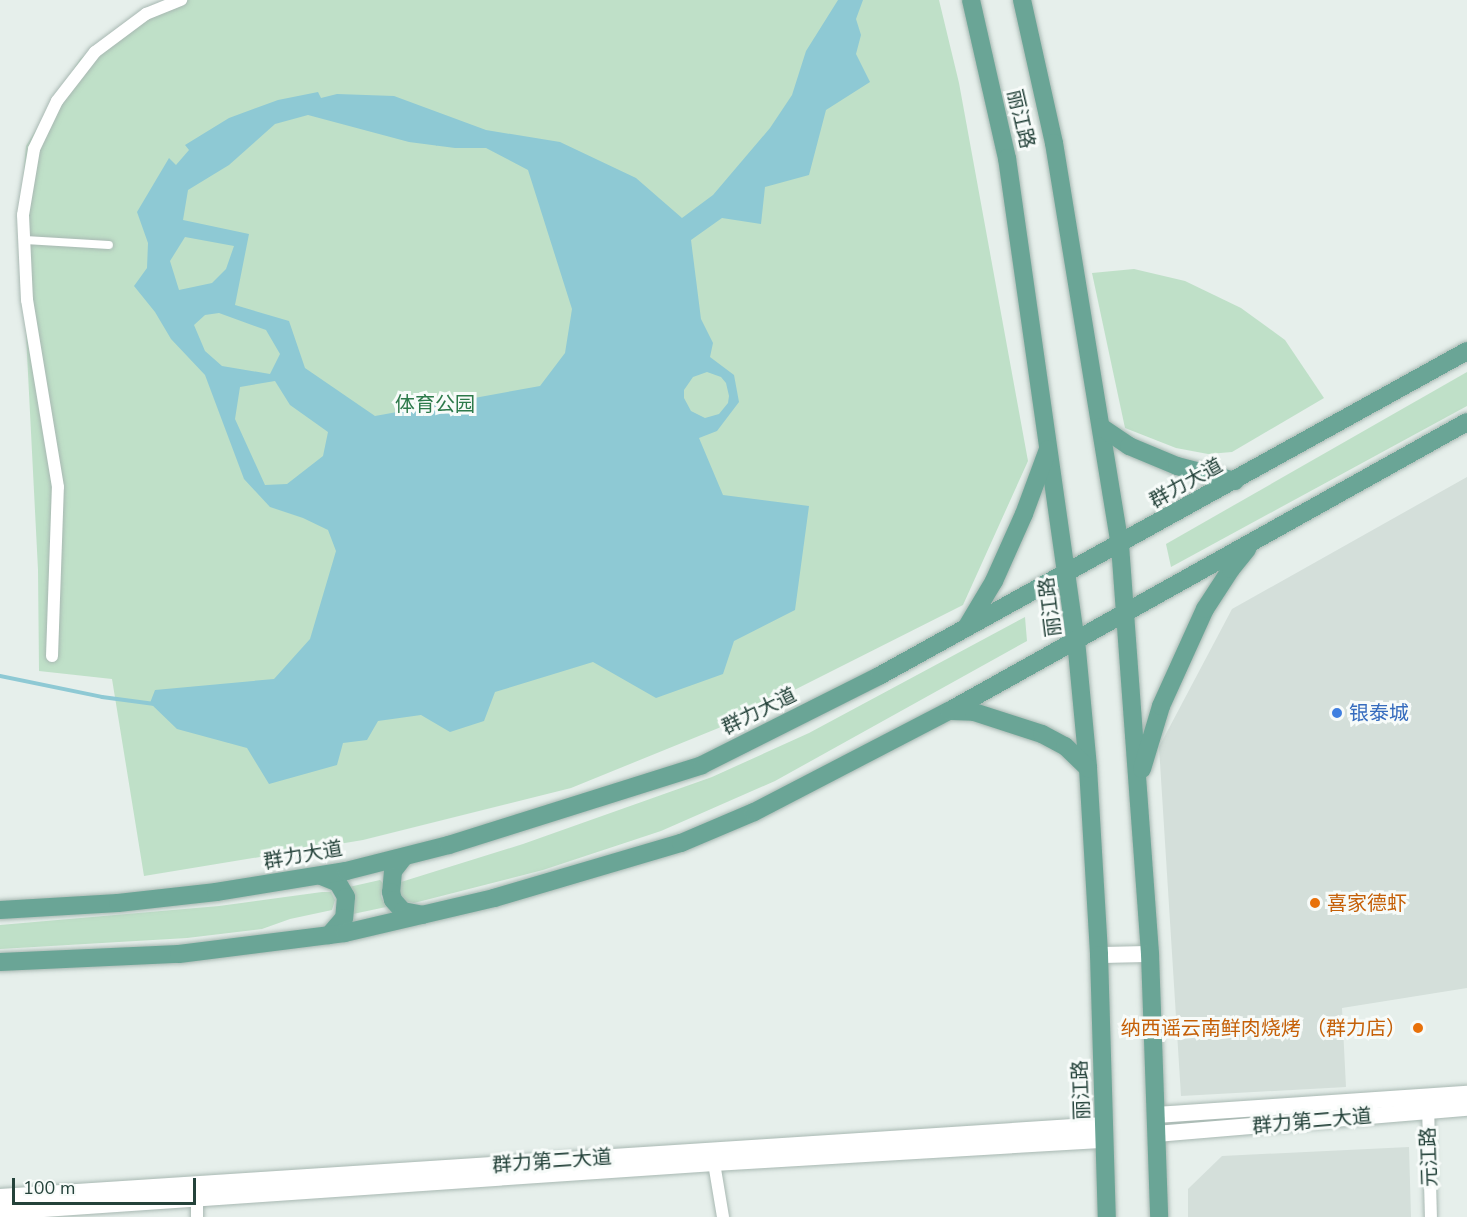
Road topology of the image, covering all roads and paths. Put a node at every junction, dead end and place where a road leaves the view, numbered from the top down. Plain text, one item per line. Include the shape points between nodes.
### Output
1 (181, 0) edge
2 (970, 0) edge
3 (1022, 0) edge
4 (25, 240) junction
5 (109, 245) dead end
6 (1467, 351) edge
7 (1467, 422) edge
8 (1101, 427) junction
9 (1049, 445) junction
10 (1236, 481) junction
11 (1256, 540) junction
12 (1120, 545) junction
13 (1068, 573) junction
14 (1126, 612) junction
15 (966, 629) junction
16 (1076, 640) junction
17 (52, 656) dead end
18 (949, 711) junction
19 (1088, 768) junction
20 (1138, 782) junction
21 (404, 857) junction
22 (321, 876) junction
23 (0, 910) edge
24 (426, 915) junction
25 (329, 935) junction
26 (1150, 954) junction
27 (1099, 955) junction
28 (0, 962) edge
29 (1467, 1094) edge
30 (1428, 1105) junction
31 (1467, 1108) edge
32 (1156, 1115) junction
33 (1104, 1132) junction
34 (1156, 1134) junction
35 (714, 1163) junction
36 (0, 1197) edge
37 (197, 1199) junction
38 (0, 1212) edge
39 (197, 1217) edge
40 (723, 1217) edge
41 (1107, 1217) edge
42 (1159, 1217) edge
43 (1431, 1217) edge

1 - 4 street via 146,14 95,52 57,101 34,149 23,215
2 - 9 main road, 丽江路 via 1007,158
3 - 8 main road, 丽江路 via 1054,142
4 - 5 street
4 - 17 street via 27,300 58,487
6 - 10 main road, 群力大道
7 - 11 main road
8 - 10 main road via 1129,446 1177,466
8 - 12 main road, 丽江路
9 - 13 main road, 丽江路
9 - 15 main road via 994,581
10 - 12 main road, 群力大道
11 - 14 main road
11 - 20 main road via 1205,609 1161,706
12 - 13 main road, 群力大道
12 - 14 main road, 丽江路
13 - 15 main road, 群力大道
13 - 16 main road, 丽江路
14 - 16 main road
14 - 20 main road, 丽江路
15 - 21 main road, 群力大道 via 702,765
16 - 18 main road
16 - 19 main road, 丽江路
18 - 19 main road via 974,712 1042,734 1065,746
18 - 24 main road via 754,812 681,843
19 - 27 main road, 丽江路
20 - 26 main road, 丽江路
21 - 22 main road, 群力大道
21 - 24 main road via 393,871 393,900 403,911
22 - 23 main road, 群力大道 via 194,895
22 - 25 main road via 338,883 346,897 344,918
24 - 25 main road
25 - 28 main road via 179,954
26 - 27 main road
26 - 32 main road, 丽江路
27 - 33 main road, 丽江路
29 - 30 main road, 群力第二大道
30 - 31 main road, 群力第二大道
30 - 32 main road, 群力第二大道
30 - 34 main road, 群力第二大道
30 - 43 street, 元江路
32 - 34 main road, 丽江路
33 - 35 main road, 群力第二大道
33 - 36 main road, 群力第二大道
33 - 41 main road, 丽江路
34 - 42 main road, 丽江路
35 - 37 main road, 群力第二大道
35 - 40 street
37 - 38 main road, 群力第二大道
37 - 39 street

